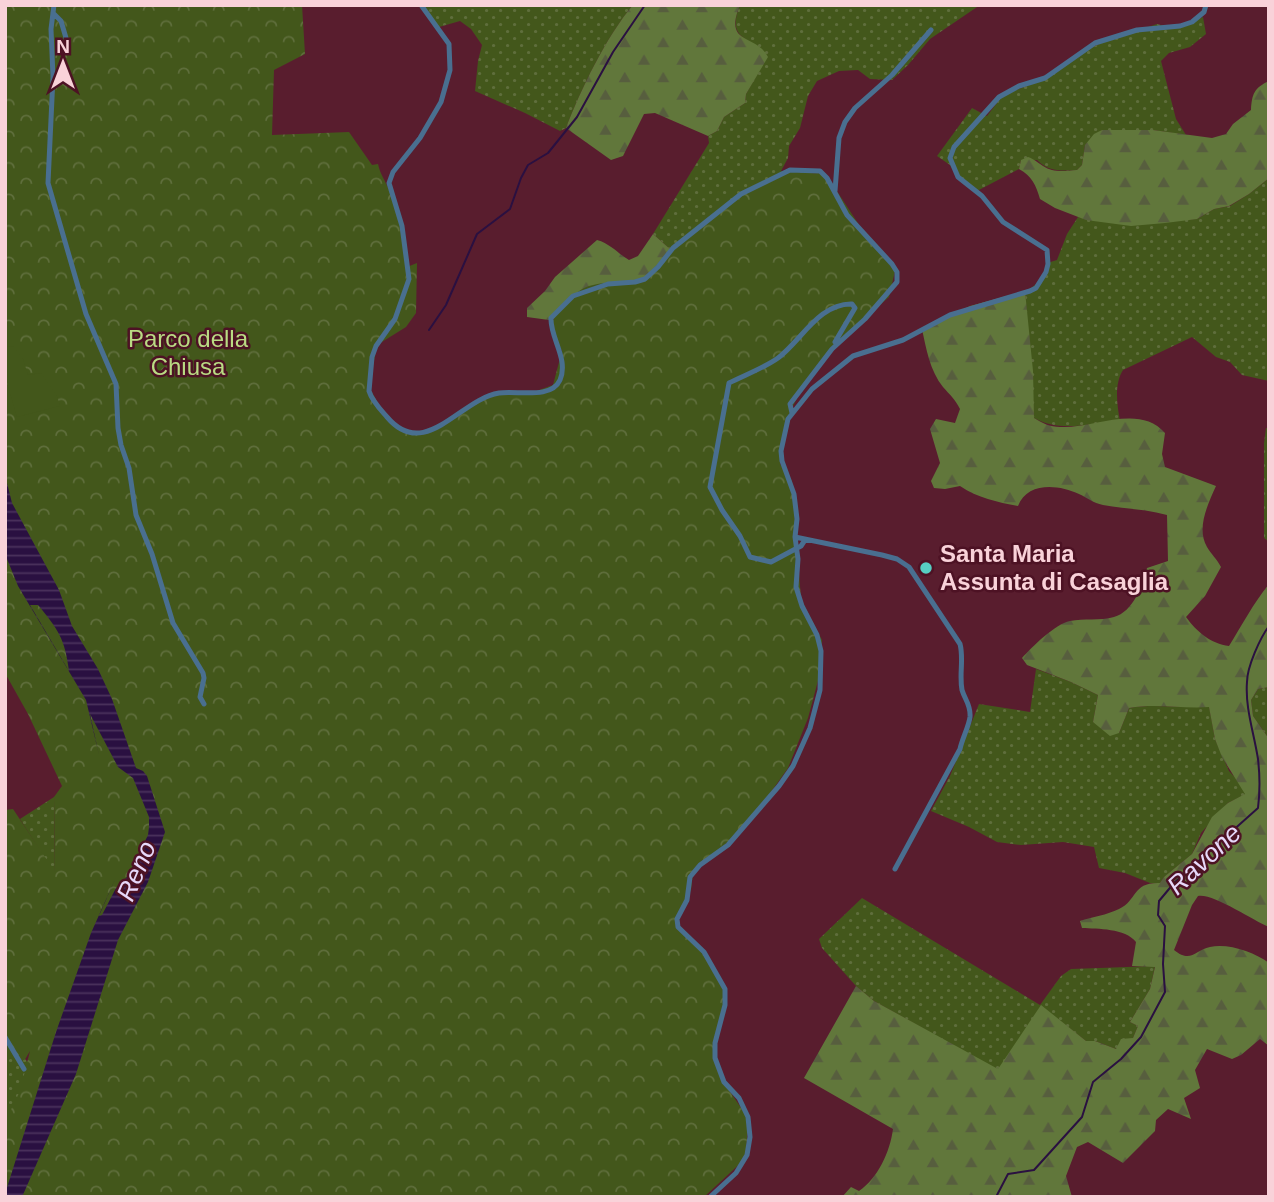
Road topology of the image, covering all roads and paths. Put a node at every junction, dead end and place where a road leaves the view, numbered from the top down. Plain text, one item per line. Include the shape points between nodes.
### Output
1 (54, 5) edge
2 (421, 5) edge
3 (1206, 5) edge
4 (53, 13) junction
5 (931, 30) dead end
6 (66, 38) dead end
7 (835, 194) junction
8 (832, 349) junction
9 (792, 413) junction
10 (796, 525) junction
11 (795, 537) junction
12 (806, 540) junction
13 (796, 547) junction
14 (204, 704) dead end
15 (895, 869) dead end
16 (5, 1037) edge
17 (24, 1069) dead end
18 (710, 1197) edge

1 - 4 street
2 - 7 street via 449,44 449,76 435,114 393,172 389,185 402,226 409,279 396,319 372,357 369,391 402,431 417,434 435,428 489,395 554,388 562,368 550,324 555,311 573,296 593,288 645,278 673,247 741,194 790,170 820,172
3 - 9 street via 1192,22 1137,30 1095,43 1045,78 999,97 954,147 950,158 958,177 982,196 1003,222 1047,250 1046,272 1036,288 950,315 903,340 853,356 812,389
4 - 6 street
4 - 14 street via 48,183 86,314 116,384 118,428 136,515 173,623 203,673 200,697
5 - 7 street via 845,122 839,138
7 - 8 street via 847,215 892,264 897,282
8 - 9 street via 790,404
8 - 13 street via 855,308 852,304 844,303 819,316 779,358 729,383 710,477 710,490 750,557 771,562
9 - 10 street via 781,450 794,494
10 - 11 street
10 - 12 street
11 - 12 street
11 - 13 street
12 - 13 street
12 - 15 street via 882,555 909,567 960,644 969,722 960,749
13 - 18 street via 796,587 821,652 821,690 810,728 779,786 728,845 690,877 687,900 677,919 678,927 704,952 725,989 715,1058 724,1082 748,1117 747,1155 736,1173
16 - 17 street

